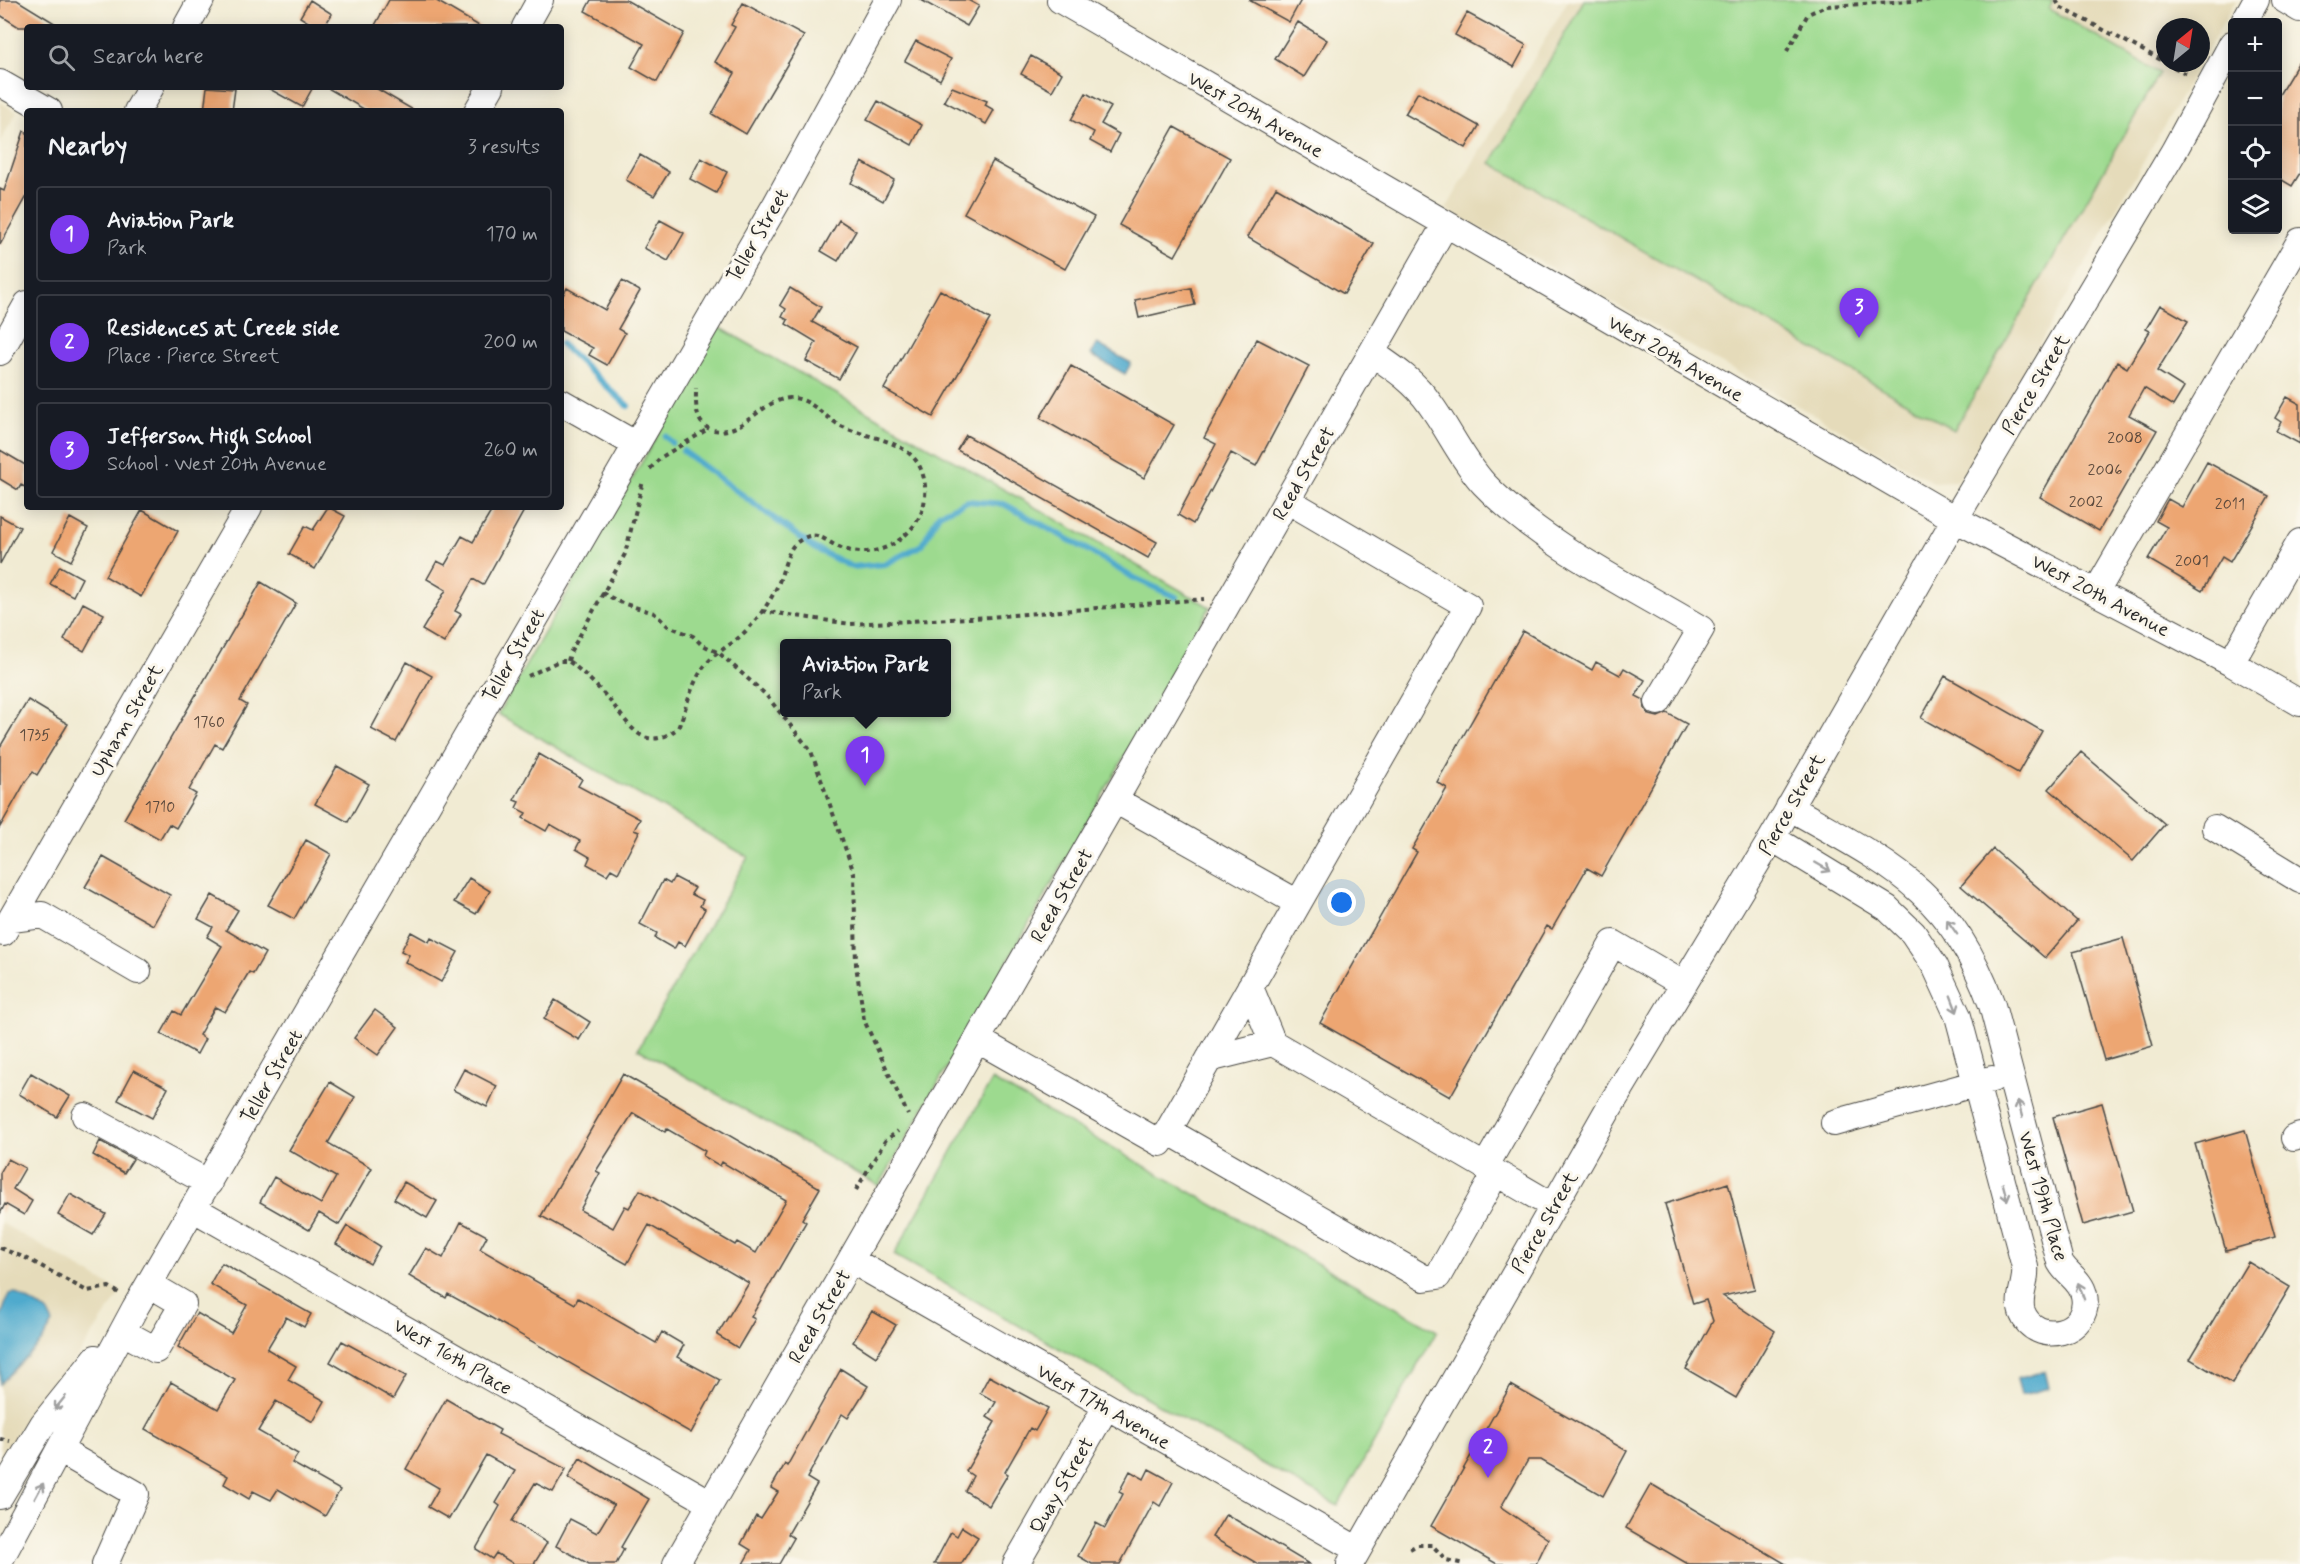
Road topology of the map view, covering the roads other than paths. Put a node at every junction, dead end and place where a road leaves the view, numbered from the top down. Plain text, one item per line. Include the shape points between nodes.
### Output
1 (201, 0) edge
2 (540, 0) edge
3 (888, 0) edge
4 (1060, 0) edge
5 (2256, 0) edge
6 (2285, 0) edge
7 (2300, 9) edge
8 (2246, 18) edge
9 (188, 24) edge
10 (527, 24) edge
11 (2228, 47) edge
12 (2210, 62) edge
13 (2201, 72) edge
14 (0, 83) edge
15 (149, 90) edge
16 (489, 90) edge
17 (44, 108) edge
18 (139, 108) edge
19 (479, 108) edge
20 (1445, 225) junction
21 (2300, 241) edge
22 (24, 309) edge
23 (0, 352) edge
24 (1372, 353) junction
25 (564, 404) edge
26 (634, 444) junction
27 (1287, 500) junction
28 (247, 510) edge
29 (1955, 519) junction
30 (2300, 542) edge
31 (2096, 592) junction
32 (2231, 663) junction
33 (1658, 702) dead end
34 (2300, 703) edge
35 (1115, 800) junction
36 (1789, 807) junction
37 (2215, 828) dead end
38 (1772, 838) junction
39 (2300, 880) edge
40 (1298, 903) junction
41 (138, 971) dead end
42 (1683, 984) junction
43 (1250, 987) junction
44 (978, 1040) junction
45 (1273, 1043) junction
46 (1209, 1059) junction
47 (2010, 1074) junction
48 (1976, 1084) junction
49 (85, 1116) dead end
50 (1834, 1123) dead end
51 (1168, 1131) junction
52 (1490, 1170) junction
53 (209, 1183) junction
54 (1553, 1206) junction
55 (194, 1209) junction
56 (851, 1260) junction
57 (150, 1284) junction
58 (127, 1301) junction
59 (123, 1332) junction
60 (1106, 1407) junction
61 (61, 1451) junction
62 (4, 1481) edge
63 (711, 1503) junction
64 (0, 1538) edge
65 (1354, 1557) edge
66 (0, 1560) edge
67 (105, 1564) edge
68 (676, 1564) edge
69 (1016, 1564) edge

1 - 9 street
2 - 10 street
3 - 26 street, Teller Street via 776,204
4 - 20 street, West 20th Avenue
5 - 8 street
6 - 7 street
11 - 12 street, Pierce Street
13 - 29 street, Pierce Street via 2174,151
14 - 17 street
15 - 18 street
16 - 19 street
20 - 24 street, Reed Street
20 - 29 street, West 20th Avenue
21 - 31 street
22 - 23 street
24 - 27 street, Reed Street
24 - 33 street via 1405,376 1430,403 1454,444 1484,483 1530,524 1701,629
25 - 26 street
26 - 53 street, Teller Street
27 - 35 street, Reed Street
27 - 40 street via 1468,606
28 - 41 street, Upham Street via 7,926 42,915
29 - 31 street, West 20th Avenue
29 - 36 street, Pierce Street
30 - 32 street
31 - 32 street, West 20th Avenue
32 - 34 street, West 20th Avenue
35 - 40 street
35 - 44 street, Reed Street
36 - 38 street, Pierce Street
47 -> 36 street, West 19th Place via 1985,985 1941,911 1890,866
37 - 39 street
38 - 42 street, Pierce Street
38 -> 48 street, West 19th Place via 1870,895 1913,933 1952,999
40 - 43 street
42 - 52 street via 1613,943
42 - 54 street, Pierce Street
43 - 45 street
43 - 46 street
44 - 51 street via 1160,1143
44 - 56 street, Reed Street
45 - 46 street
45 - 52 street
46 - 51 street
47 - 48 street
48 -> 47 street, West 19th Place via 2025,1267 2020,1299 2023,1315 2041,1332 2064,1332 2081,1318 2084,1295 2079,1282 2060,1262
48 - 50 street
49 - 53 street
51 - 52 street via 1424,1278 1438,1276
52 - 54 street
53 - 55 street, Teller Street
54 - 65 street, Pierce Street
55 - 57 street, Teller Street
55 - 63 street, West 16th Place
56 - 60 street, West 17th Avenue
56 - 63 street, Reed Street
57 - 58 street, Teller Street
57 - 59 street via 183,1304 156,1350
58 - 59 street, Teller Street
58 -> 62 street, Teller Street
59 - 61 street, Teller Street via 111,1372
60 - 65 street, West 17th Avenue
60 - 69 street, Quay Street
66 -> 61 street, Teller Street
61 - 67 street via 136,1494
62 - 64 street via 17,1484 17,1493
63 - 68 street, Reed Street

